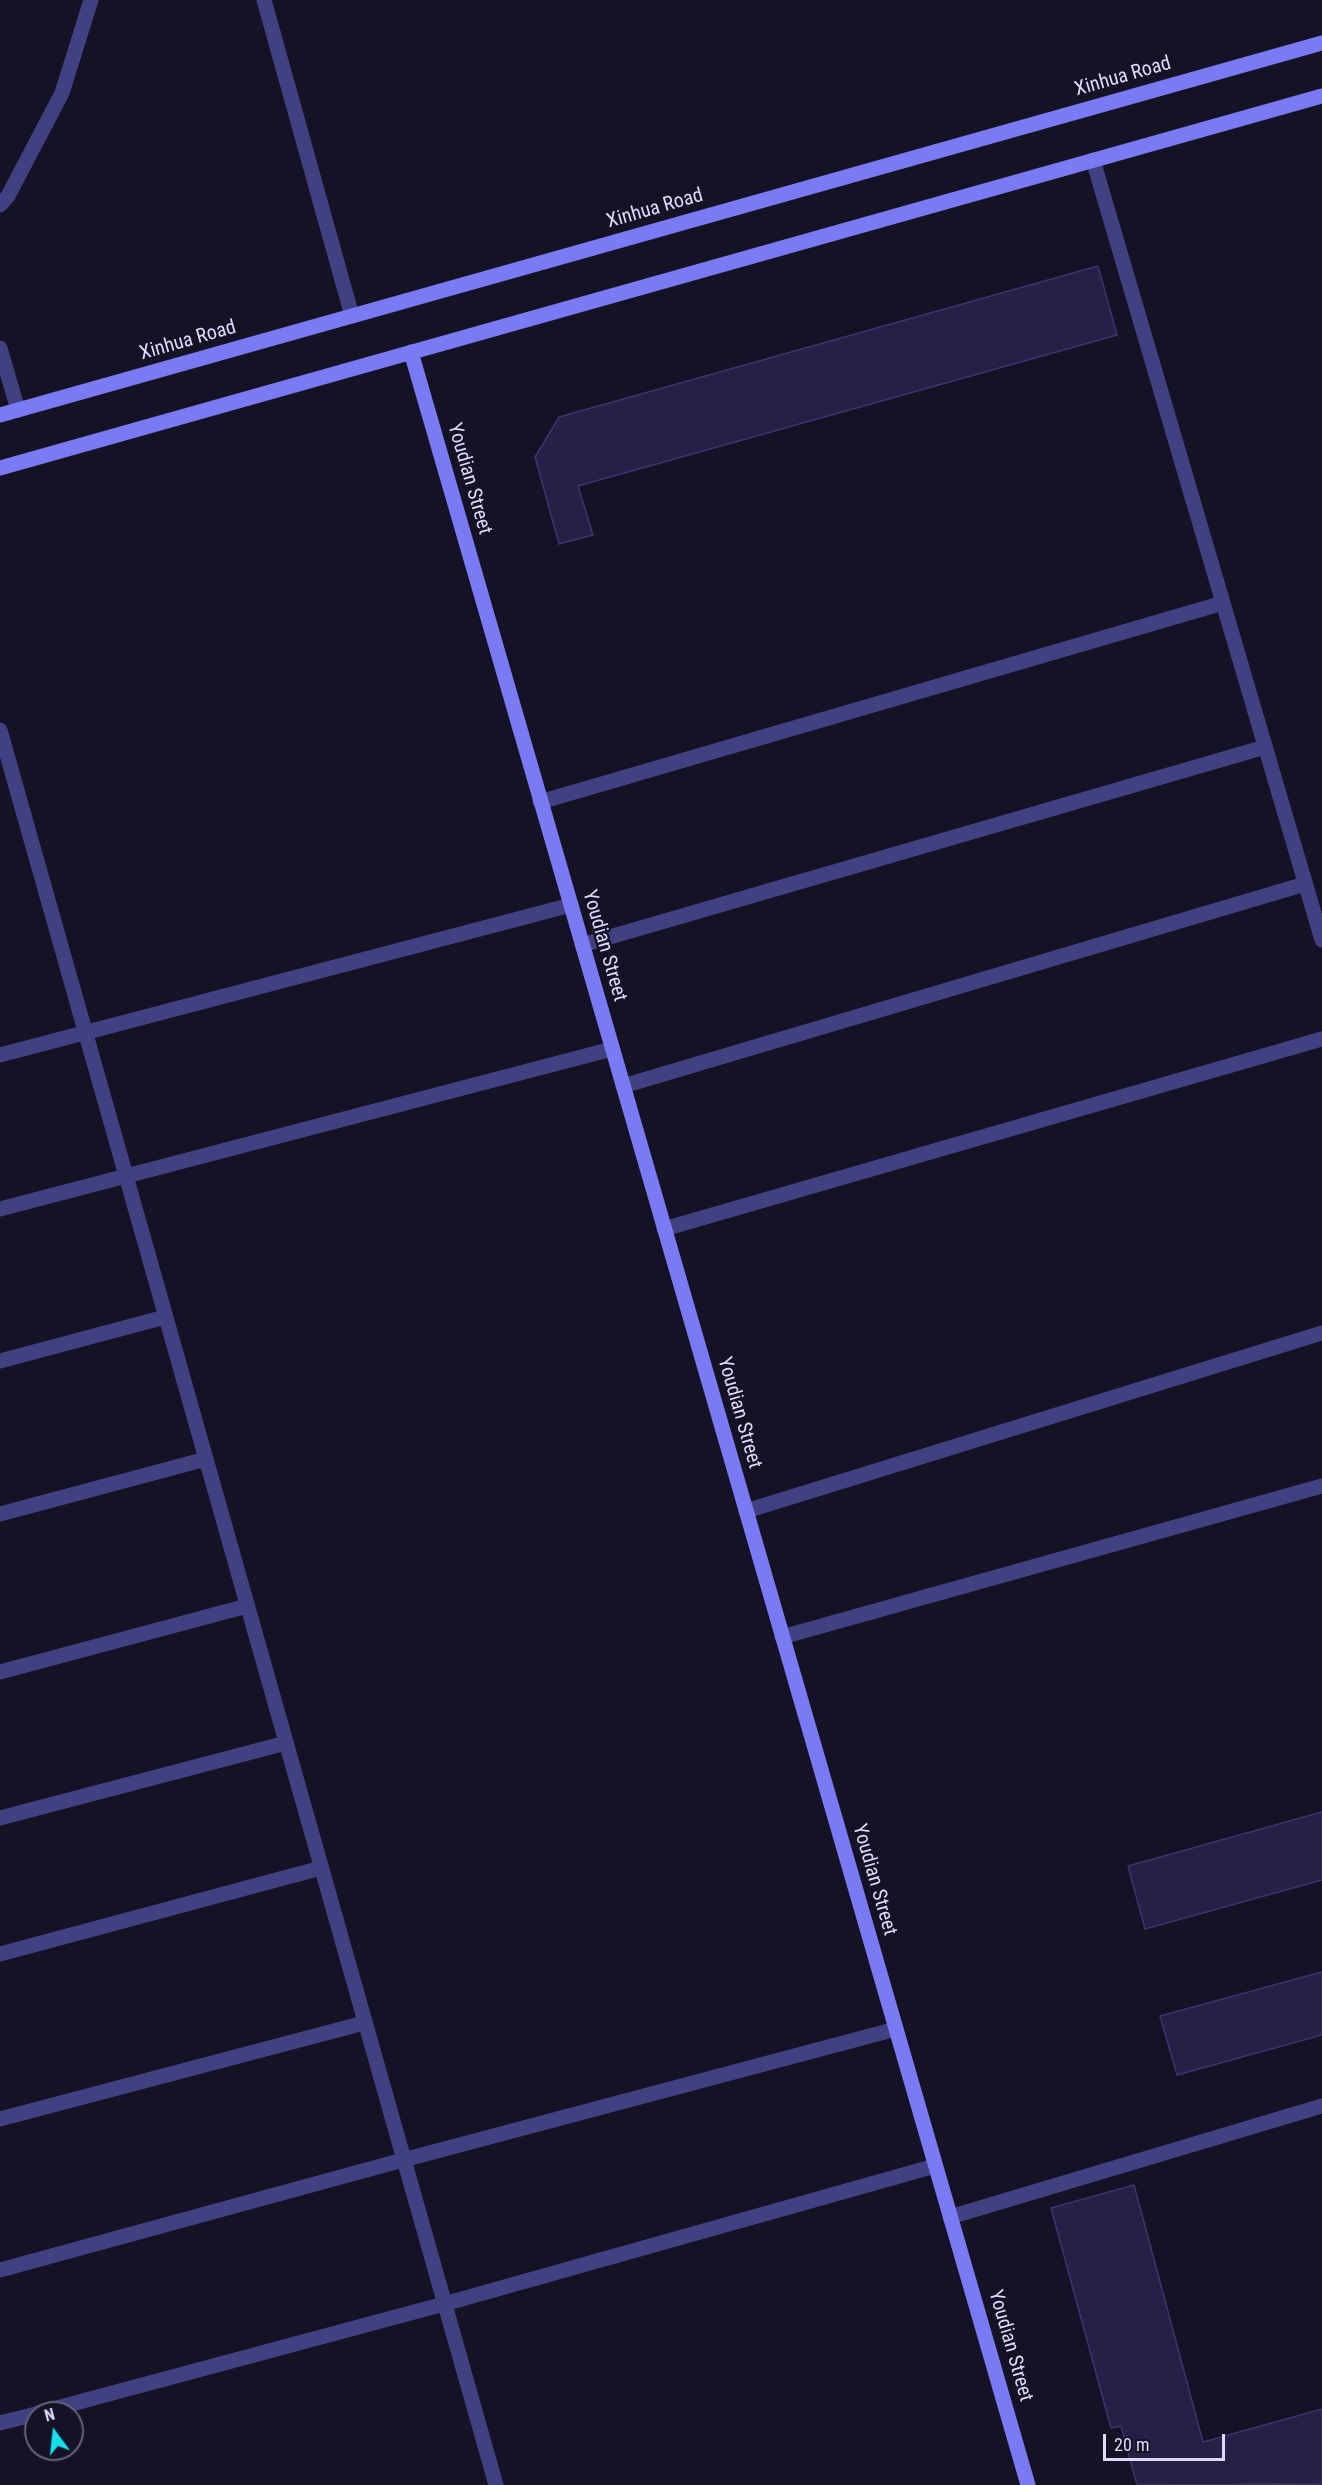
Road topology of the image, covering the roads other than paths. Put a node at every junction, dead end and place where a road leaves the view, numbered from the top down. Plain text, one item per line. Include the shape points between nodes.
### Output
1 (91, 0) edge
2 (264, 0) edge
3 (1322, 43) edge
4 (1322, 96) edge
5 (1094, 160) junction
6 (0, 206) edge
7 (352, 316) junction
8 (0, 348) edge
9 (411, 352) junction
10 (18, 410) junction
11 (0, 415) edge
12 (0, 468) edge
13 (1223, 603) junction
14 (0, 730) edge
15 (1265, 747) junction
16 (540, 802) junction
17 (1305, 884) junction
18 (571, 905) junction
19 (1322, 940) edge
20 (582, 945) junction
21 (85, 1032) junction
22 (1322, 1039) edge
23 (612, 1049) junction
24 (0, 1055) edge
25 (623, 1086) junction
26 (126, 1178) junction
27 (0, 1209) edge
28 (664, 1229) junction
29 (165, 1317) junction
30 (1322, 1333) edge
31 (0, 1361) edge
32 (206, 1459) junction
33 (1322, 1486) edge
34 (746, 1511) junction
35 (0, 1514) edge
36 (247, 1606) junction
37 (782, 1637) junction
38 (0, 1672) edge
39 (285, 1743) junction
40 (0, 1818) edge
41 (321, 1868) junction
42 (0, 1954) edge
43 (364, 2023) junction
44 (896, 2029) junction
45 (1322, 2106) edge
46 (0, 2119) edge
47 (403, 2160) junction
48 (935, 2166) junction
49 (950, 2217) junction
50 (0, 2270) edge
51 (444, 2304) junction
52 (82, 2401) edge
53 (24, 2417) edge
54 (0, 2423) edge
55 (496, 2485) edge
56 (1028, 2485) edge

1 - 6 street via 62,93
2 - 7 street
3 - 7 main road, Xinhua Road
4 - 5 main road
5 - 9 main road
5 - 13 street
7 - 10 main road, Xinhua Road
8 - 10 street
9 - 12 main road
9 - 16 main road, Youdian Street
10 - 11 main road, Xinhua Road
13 - 15 street
13 - 16 street
14 - 21 street
15 - 17 street
15 - 20 street
16 - 18 main road, Youdian Street
17 - 19 street
17 - 25 street
18 - 20 main road, Youdian Street
18 - 21 street
20 - 23 main road, Youdian Street
21 - 24 street
21 - 26 street
22 - 28 street
23 - 25 main road, Youdian Street
23 - 26 street
25 - 28 main road, Youdian Street
26 - 27 street
26 - 29 street
28 - 34 main road, Youdian Street
29 - 31 street
29 - 32 street
30 - 34 street
32 - 35 street
32 - 36 street
33 - 37 street
34 - 37 main road, Youdian Street
36 - 38 street
36 - 39 street
37 - 44 main road, Youdian Street
39 - 40 street
39 - 41 street
41 - 42 street
41 - 43 street
43 - 46 street
43 - 47 street
44 - 47 street
44 - 48 main road, Youdian Street
45 - 49 street
47 - 50 street
47 - 51 street
48 - 49 main road, Youdian Street
48 - 51 street
49 - 56 main road, Youdian Street
51 - 52 street
51 - 55 street
53 - 54 street

